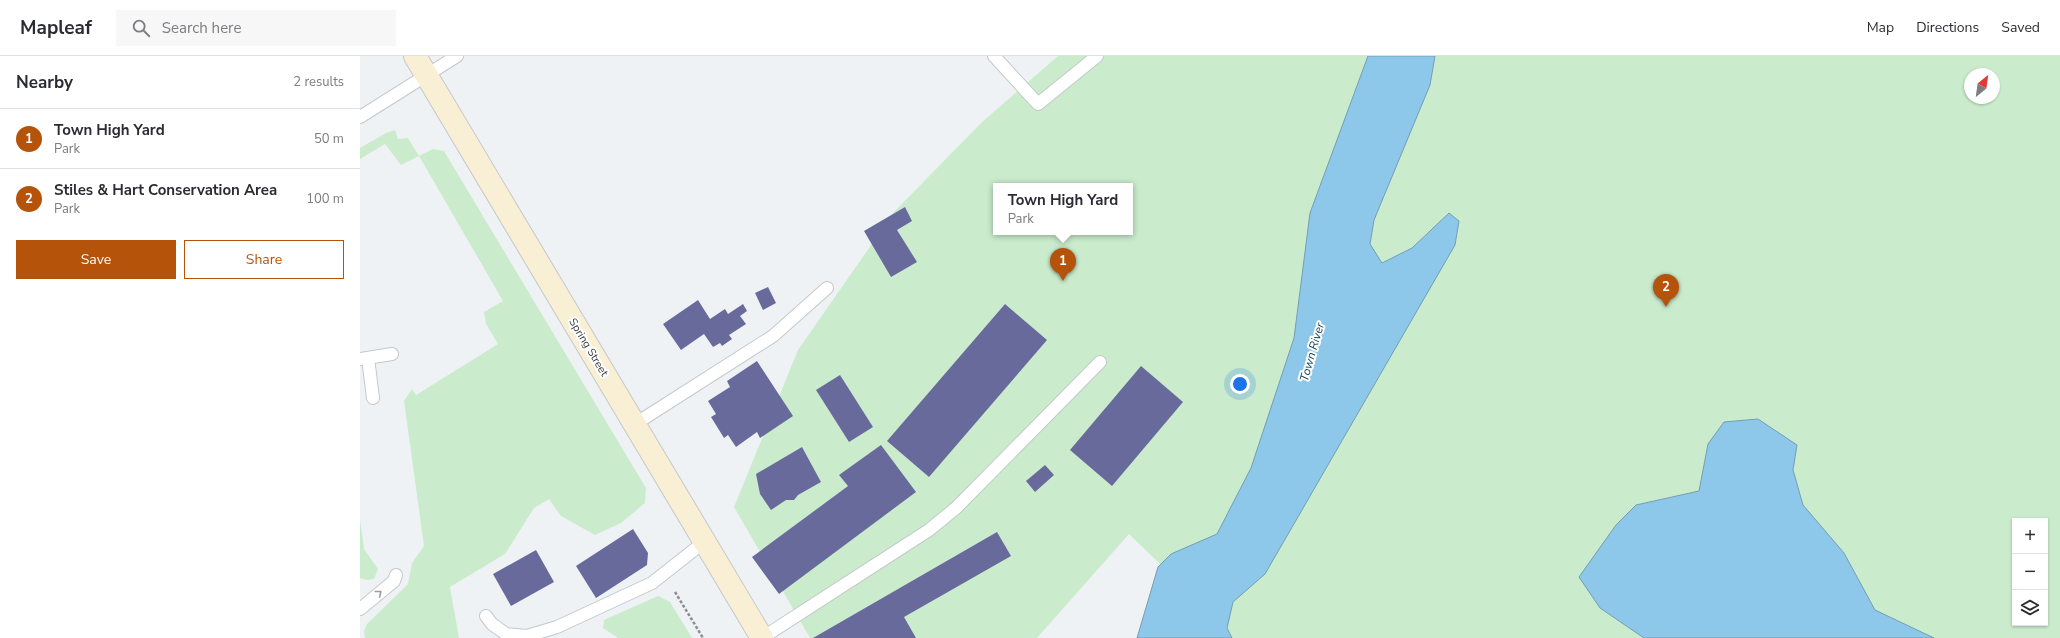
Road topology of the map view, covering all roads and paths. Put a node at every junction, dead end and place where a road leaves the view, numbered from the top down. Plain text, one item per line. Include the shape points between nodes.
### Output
1 (415, 56) edge
2 (457, 56) edge
3 (994, 56) edge
4 (1097, 56) edge
5 (426, 74) junction
6 (360, 117) edge
7 (828, 288) dead end
8 (392, 354) dead end
9 (364, 358) edge
10 (1100, 362) dead end
11 (373, 398) dead end
12 (635, 424) junction
13 (704, 542) junction
14 (664, 573) junction
15 (396, 575) dead end
16 (360, 609) edge
17 (486, 616) dead end
18 (703, 638) edge
19 (762, 638) edge

1 - 5 street, Spring Street
2 - 5 lane
3 - 4 lane via 1038,104
5 - 6 lane
5 - 12 street, Spring Street
7 - 12 lane via 773,336
8 - 9 lane
9 - 11 lane
10 - 19 lane via 957,507 929,530
12 - 13 street, Spring Street
13 - 14 lane
13 - 19 street, Spring Street
14 - 17 lane via 652,583 564,624 527,636 506,634
14 - 18 path
16 -> 15 lane via 394,581

